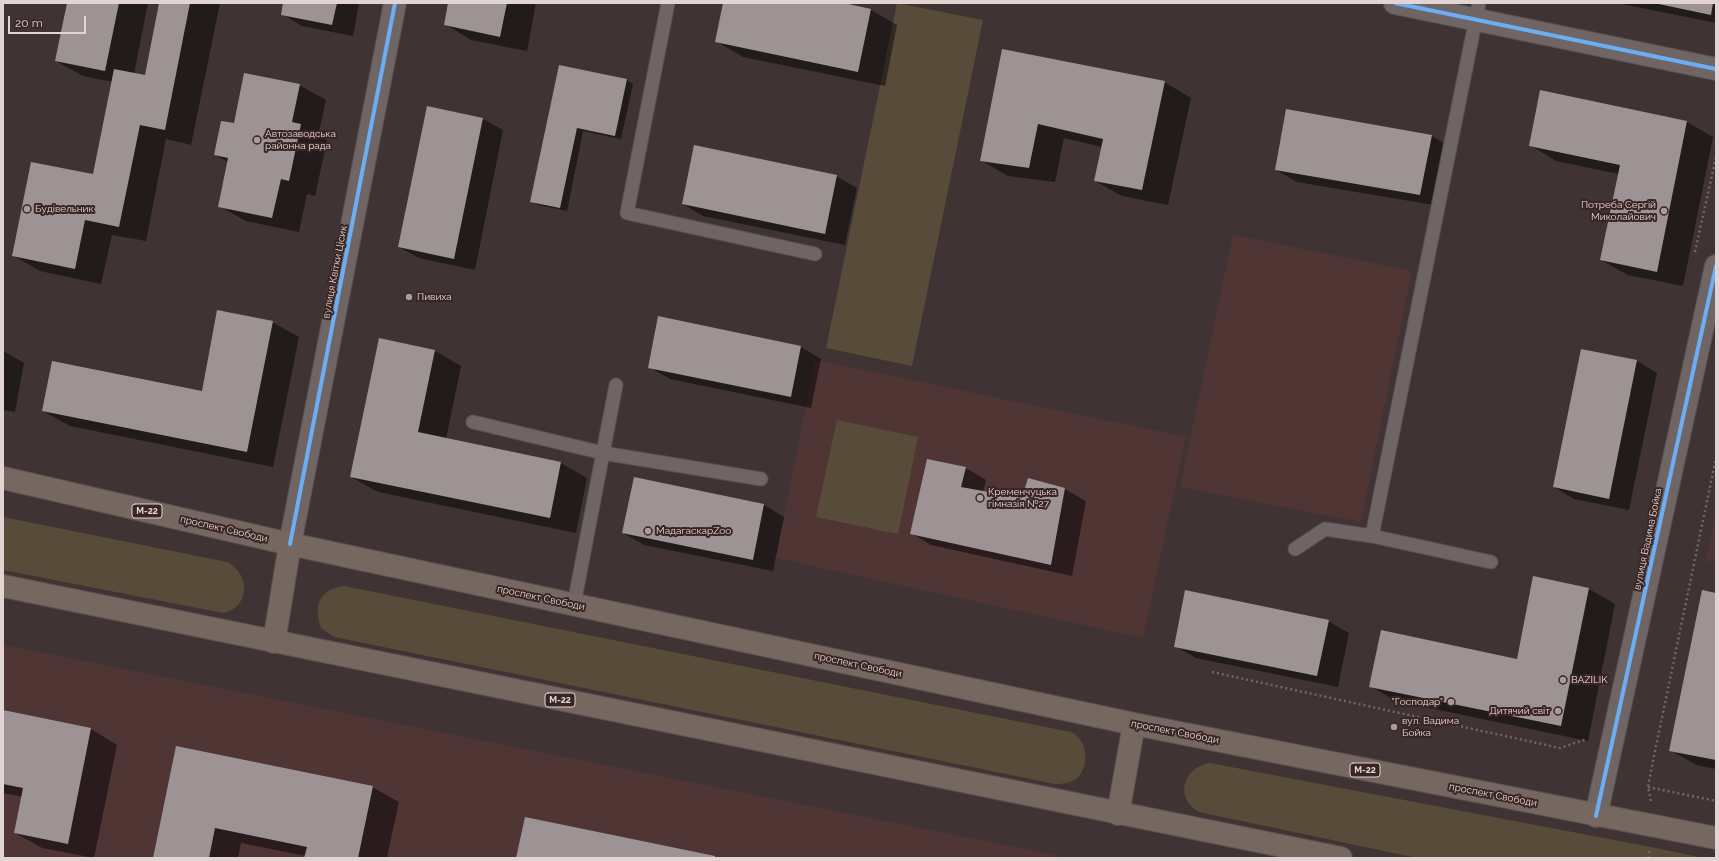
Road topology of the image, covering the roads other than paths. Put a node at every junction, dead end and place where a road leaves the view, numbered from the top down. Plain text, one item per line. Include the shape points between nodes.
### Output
1 (395, 3) edge
2 (668, 3) edge
3 (1395, 3) edge
4 (1477, 11) edge
5 (1716, 69) edge
6 (814, 254) dead end
7 (1716, 266) edge
8 (1711, 315) edge
9 (616, 385) dead end
10 (473, 422) dead end
11 (603, 453) junction
12 (3, 478) edge
13 (761, 479) dead end
14 (1372, 536) junction
15 (290, 544) junction
16 (1295, 549) dead end
17 (1491, 562) dead end
18 (3, 586) edge
19 (574, 604) junction
20 (274, 642) junction
21 (1134, 724) junction
22 (1118, 814) junction
23 (1596, 816) junction
24 (1716, 838) edge
25 (1341, 858) edge

1 - 15 street, вулиця Квітки Цісик
2 - 6 lane via 627,213
3 - 4 street
4 - 5 street
4 - 14 lane
7 - 8 street, вулиця Вадима Бойка
8 - 23 street, вулиця Вадима Бойка
9 - 11 lane
10 - 11 lane
11 - 13 lane
11 - 19 lane
12 - 15 highway, проспект Свободи / М-22
14 - 16 lane via 1325,529
14 - 17 lane
15 - 19 highway, проспект Свободи / М-22
15 - 20 highway
18 - 20 highway, М-22
19 - 21 highway, проспект Свободи / М-22
20 - 22 highway, М-22
21 - 22 highway
21 - 23 highway, проспект Свободи / М-22
22 - 25 highway, М-22
23 - 24 highway, проспект Свободи / М-22 via 1653,837

